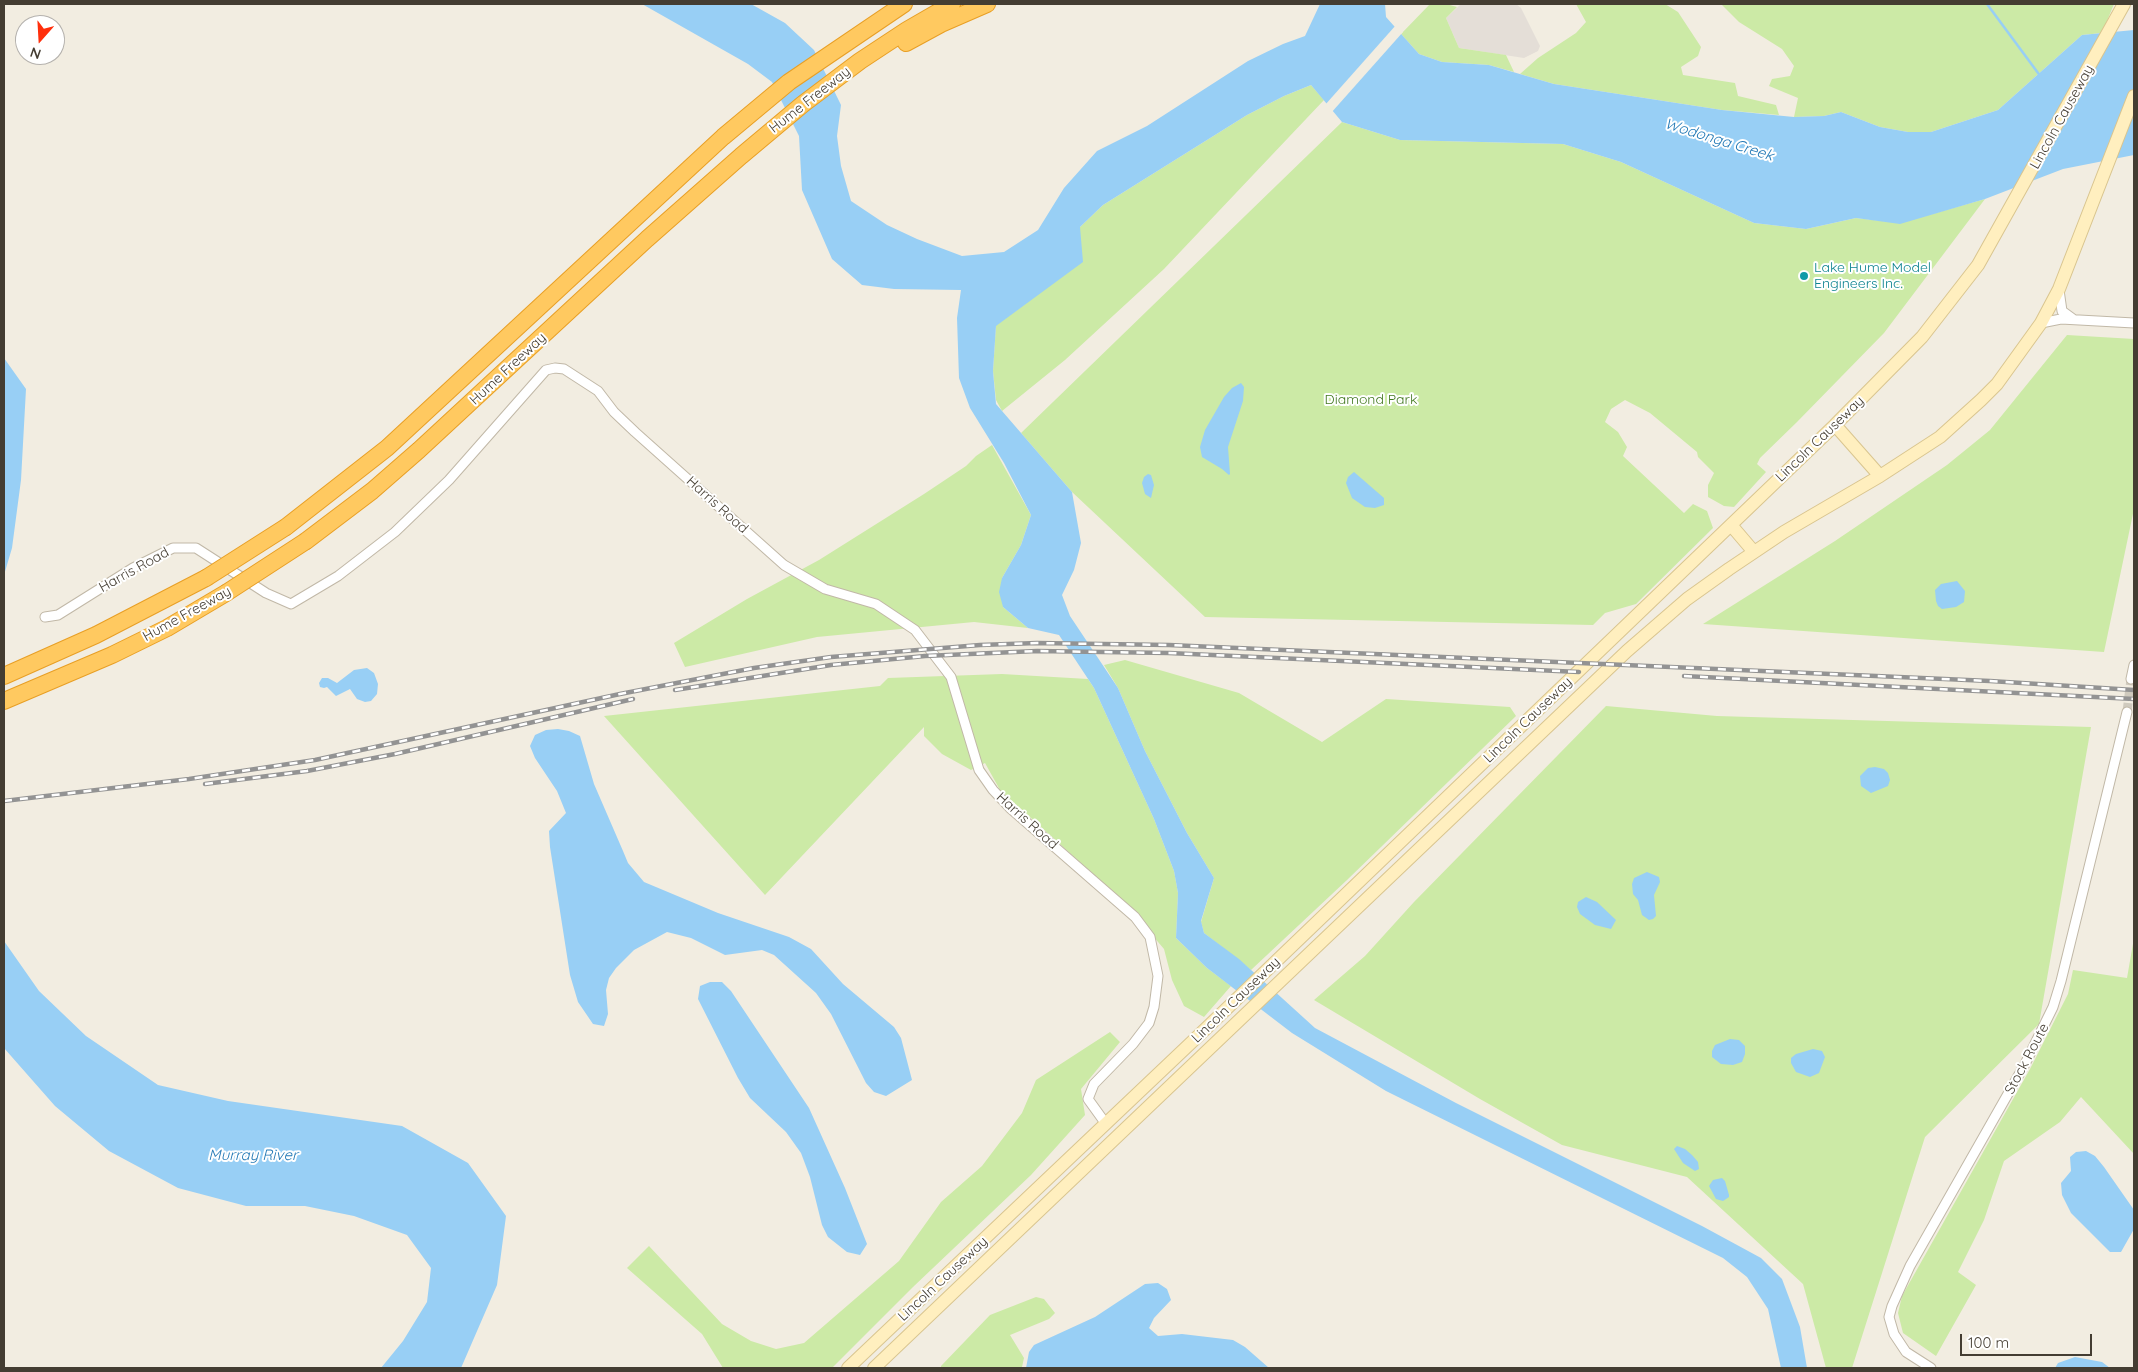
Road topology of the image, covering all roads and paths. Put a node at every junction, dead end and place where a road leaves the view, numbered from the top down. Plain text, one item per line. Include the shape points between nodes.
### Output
1 (952, 4) edge
2 (987, 4) edge
3 (2124, 4) edge
4 (900, 6) edge
5 (910, 34) junction
6 (2134, 96) edge
7 (2059, 289) junction
8 (2073, 319) junction
9 (2041, 323) junction
10 (2134, 323) edge
11 (1835, 426) junction
12 (1880, 476) junction
13 (1731, 525) junction
14 (1754, 552) junction
15 (44, 617) dead end
16 (2134, 665) edge
17 (4, 676) edge
18 (2131, 680) dead end
19 (4, 701) edge
20 (2127, 712) tunnel mouth
21 (1106, 1124) junction
22 (1118, 1136) junction
23 (848, 1368) edge
24 (874, 1368) edge
25 (1930, 1368) edge

1 - 5 highway
2 - 5 highway
3 - 11 main road, Lincoln Causeway via 1978,265 1922,337
4 - 17 highway, Hume Freeway, bridge via 789,82 723,137 387,448 286,527 206,578 96,636
5 - 19 highway, Hume Freeway, bridge via 803,104 741,156 372,491 306,541 167,628
6 - 7 main road, Lincoln Causeway
7 - 8 street via 2062,311
7 - 9 main road, Lincoln Causeway
8 - 9 street
8 - 10 street
9 - 12 main road, Lincoln Causeway via 1997,384 1971,411 1940,437
11 - 12 main road
11 - 13 main road, Lincoln Causeway
12 - 14 main road, Lincoln Causeway
13 - 14 main road
13 - 21 main road, Lincoln Causeway
14 - 22 main road, Lincoln Causeway via 1687,599 1627,651
15 - 21 street, Harris Road via 58,615 133,568 173,548 196,548 266,593 291,604 338,576 395,532 449,480 546,370 564,369 598,391 635,432 784,565 824,589 876,604 915,630 951,677 979,770 993,790 1135,917 1150,937 1158,976 1149,1022 1133,1044 1094,1084 1088,1099
16 - 18 street
20 - 25 street, Stock Route via 2053,1007 2012,1088 1910,1266 1892,1306 1889,1317 1894,1334 1906,1352
21 - 22 main road
21 - 23 main road, Lincoln Causeway
22 - 24 main road, Lincoln Causeway

